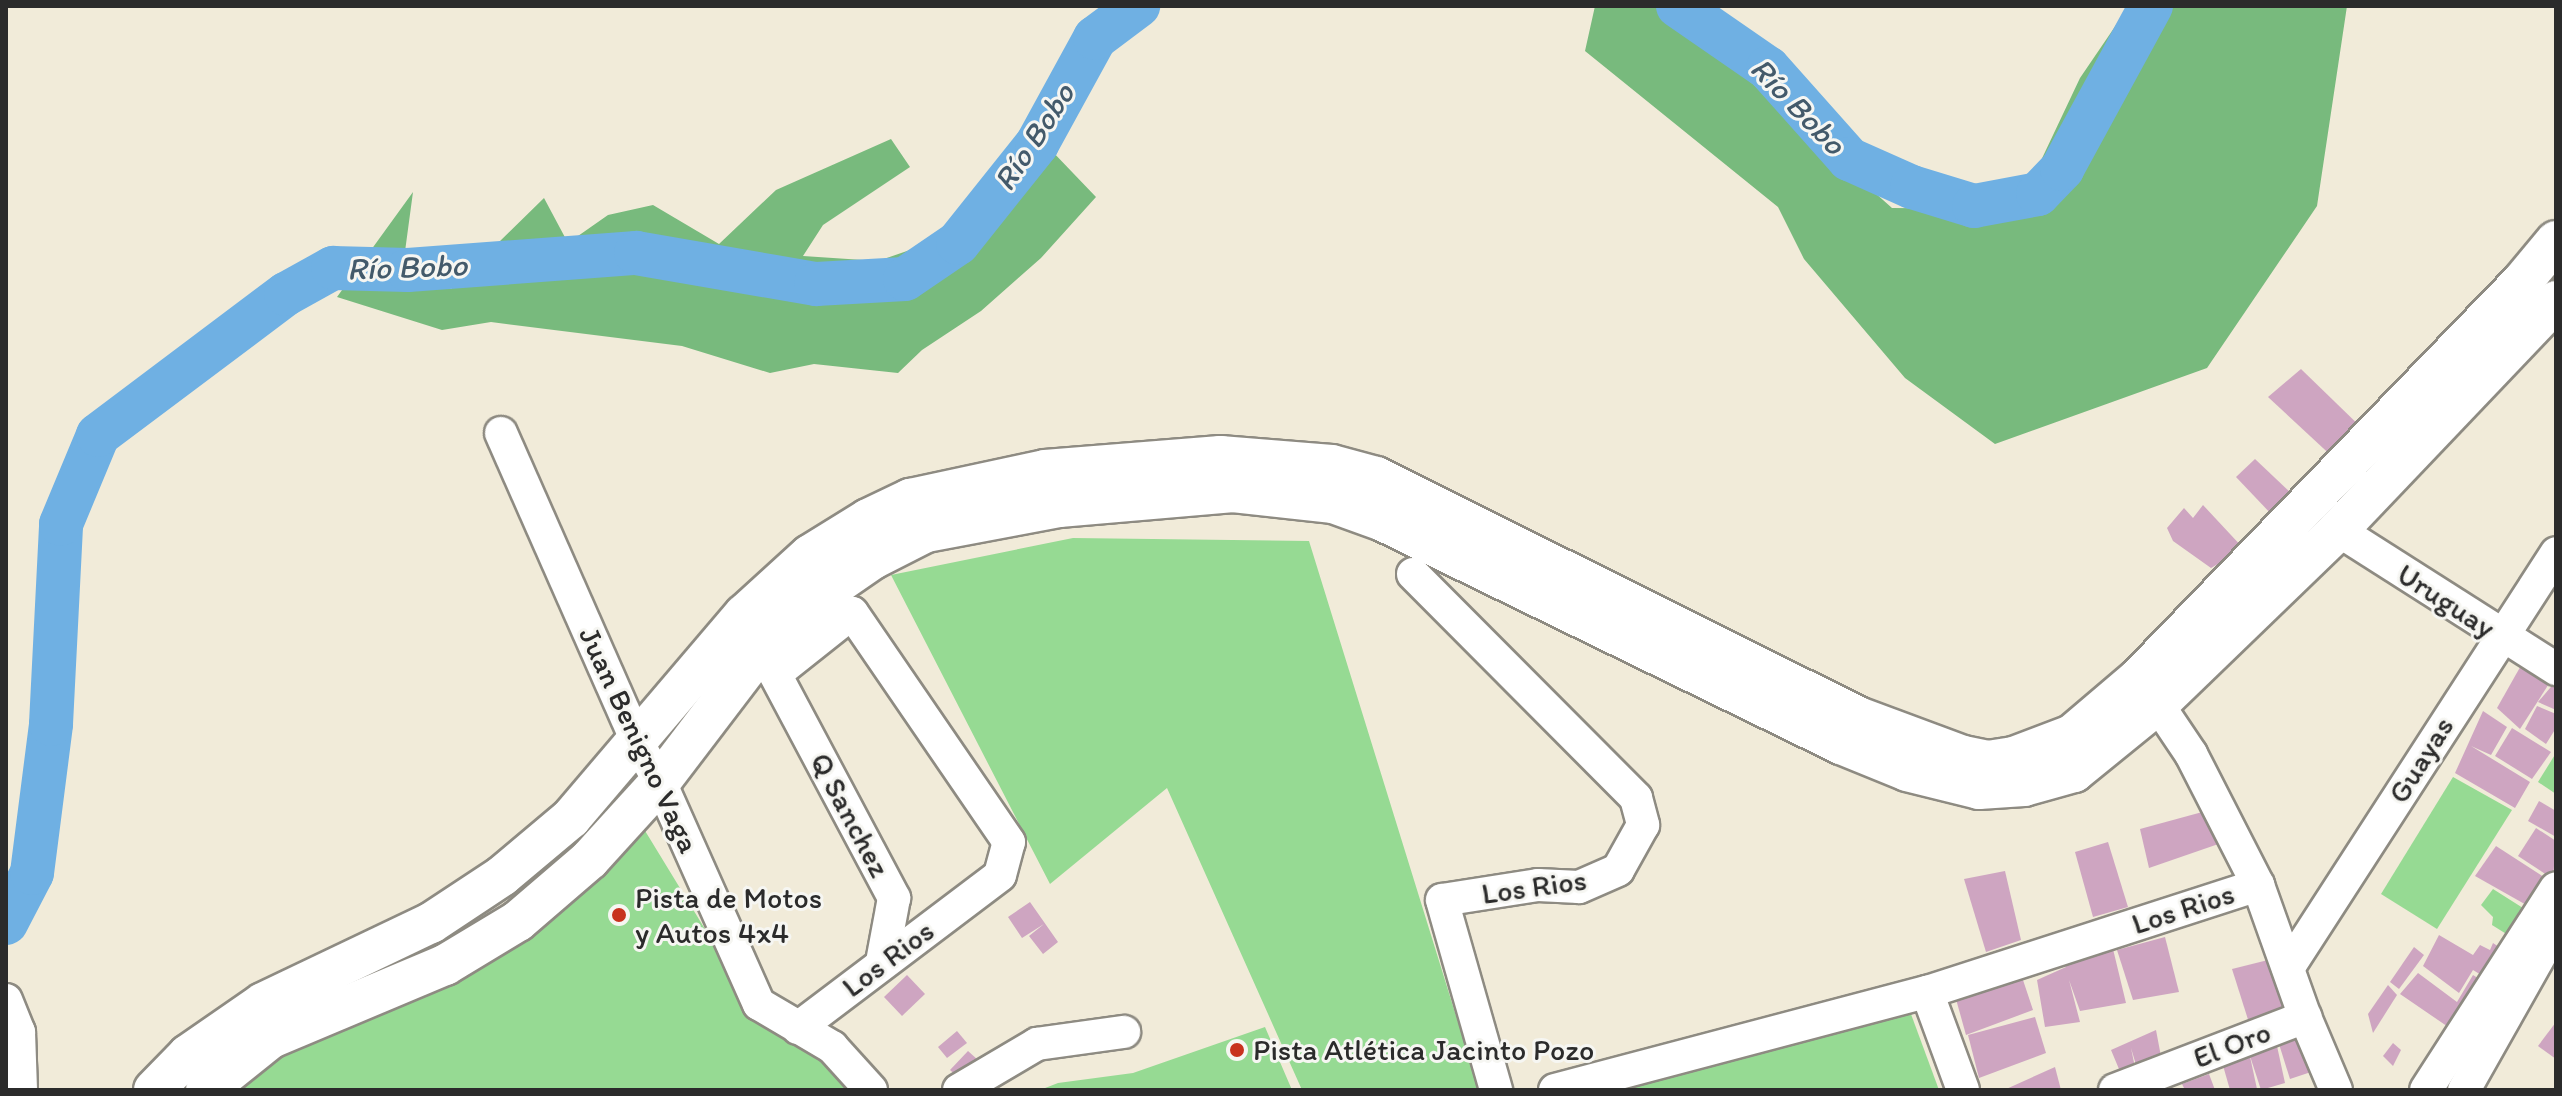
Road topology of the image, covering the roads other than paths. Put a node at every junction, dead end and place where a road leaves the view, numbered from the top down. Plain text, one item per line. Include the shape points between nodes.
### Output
1 (2556, 241) edge
2 (2556, 301) edge
3 (501, 433) dead end
4 (2338, 530) junction
5 (2556, 553) edge
6 (1413, 574) dead end
7 (852, 613) joint
8 (2499, 636) junction
9 (2556, 669) edge
10 (2149, 691) junction
11 (637, 742) junction
12 (660, 782) junction
13 (2258, 885) junction
14 (2556, 888) edge
15 (2556, 927) edge
16 (882, 962) junction
17 (2288, 968) junction
18 (1927, 992) junction
19 (6, 1000) edge
20 (2305, 1017) junction
21 (798, 1028) junction
22 (1124, 1032) dead end
23 (2337, 1087) edge
24 (21, 1090) edge
25 (154, 1090) edge
26 (206, 1090) edge
27 (871, 1090) edge
28 (959, 1090) edge
29 (1496, 1090) edge
30 (1555, 1090) edge
31 (1963, 1090) edge
32 (2115, 1090) edge
33 (2426, 1090) edge
34 (2464, 1090) edge

1 - 10 main road
2 - 4 main road
3 - 11 street, Juan Benigno Vaga
4 - 8 street, Uruguay
4 - 10 main road
5 - 8 street, Guayas
6 - 29 street, Los Rios via 1636,798 1643,825 1618,870 1579,887 1538,885 1442,900
7 - 16 street, Q Sanchez via 775,674 894,898
7 - 16 street, Los Rios via 1009,842 1000,875
8 - 9 street, Uruguay
8 - 17 street, Guayas
10 - 11 main road via 2072,735 2014,757 1988,761 1963,756 1858,717 1376,477 1332,465 1220,456 1045,470 910,499 868,519 810,555 744,615
10 - 12 main road via 2074,772 2024,786 1979,789 1907,771 1841,744 1383,521 1333,503 1233,492 1059,507 912,539 822,594 765,644
10 - 13 street via 2191,754
11 - 12 street, Juan Benigno Vaga
11 - 25 main road via 571,818 502,876 431,923 241,1016 188,1055
12 - 21 street, Juan Benigno Vaga via 759,1004
12 - 26 main road via 590,859 518,921 445,965 271,1038
13 - 17 street
13 - 18 street, Los Rios
14 - 33 street
15 - 34 street
16 - 21 street, Los Rios
17 - 20 street
18 - 30 street, Los Rios
18 - 31 street
19 - 24 street via 19,1032
20 - 23 street
20 - 32 street, El Oro
21 - 27 street via 832,1047
22 - 28 street via 1037,1044

